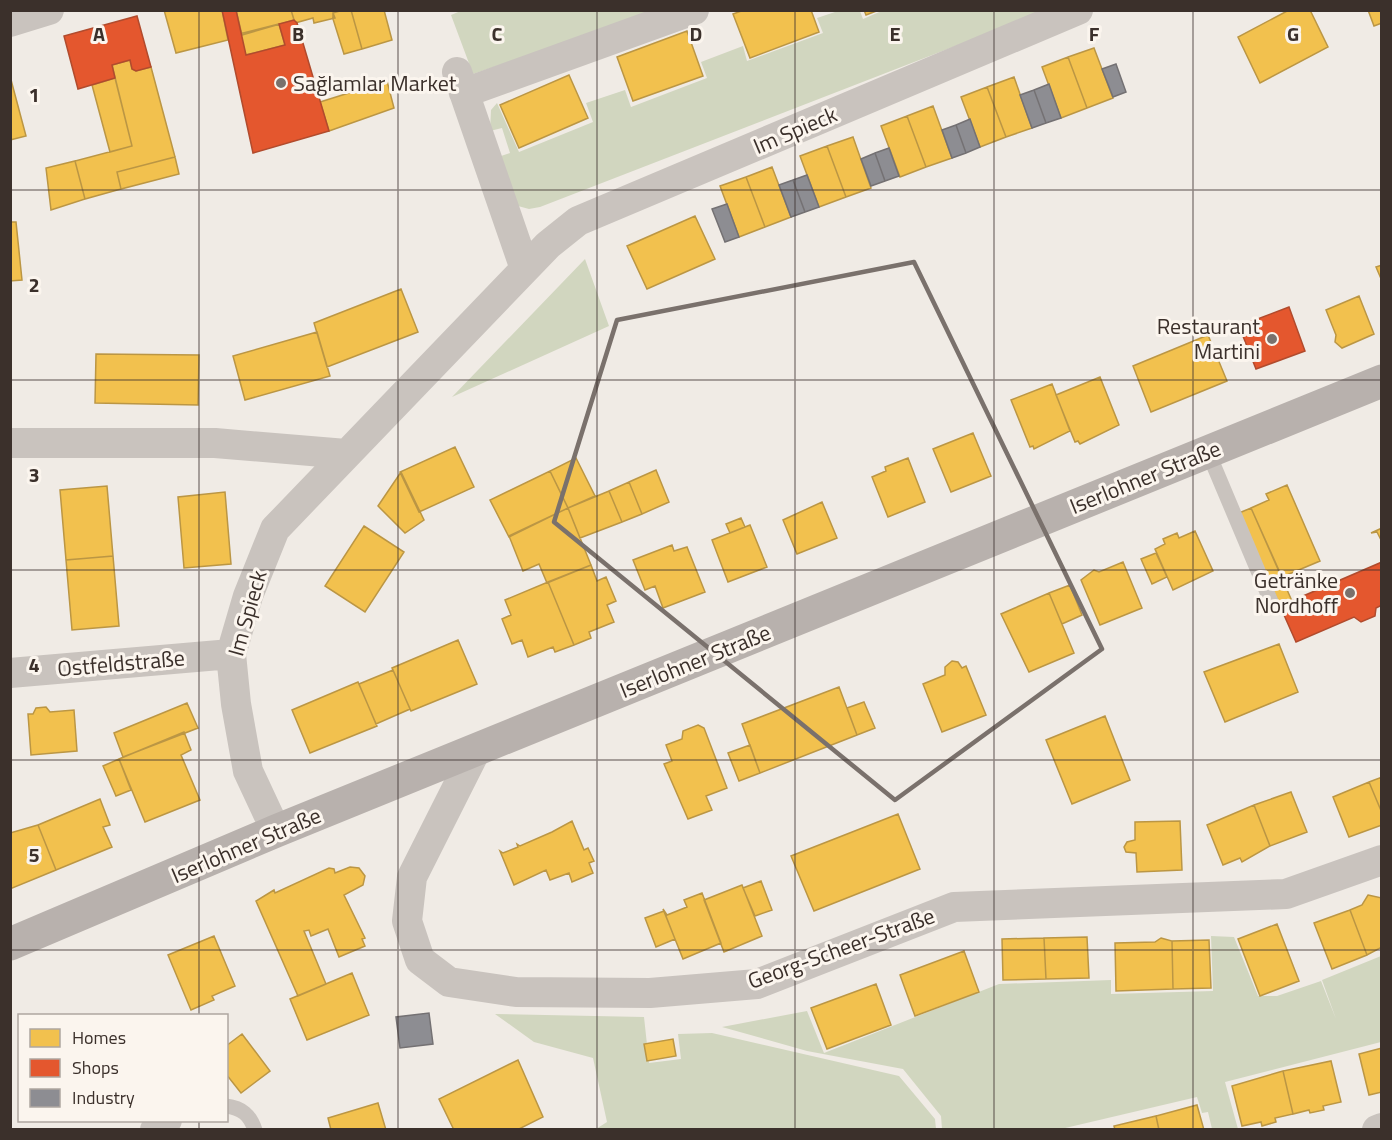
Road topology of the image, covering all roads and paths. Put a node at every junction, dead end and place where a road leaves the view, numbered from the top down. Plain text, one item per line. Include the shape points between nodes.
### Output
1 (49, 10) edge
2 (694, 10) edge
3 (1078, 10) edge
4 (10, 22) edge
5 (525, 269) junction
6 (1382, 381) edge
7 (10, 443) edge
8 (1208, 452) junction
9 (346, 454) junction
10 (1272, 604) dead end
11 (231, 654) junction
12 (10, 673) edge
13 (475, 752) junction
14 (276, 831) junction
15 (1382, 860) edge
16 (10, 944) edge
17 (228, 1106) edge
18 (255, 1130) edge

1 - 4 street
2 - 5 street via 461,82
3 - 5 street, Im Spieck via 578,221
5 - 9 street, Im Spieck
6 - 8 main road, Iserlohner Straße
7 - 9 street via 215,443
8 - 10 lane
8 - 13 main road, Iserlohner Straße
9 - 11 street, Im Spieck via 275,529 248,596
11 - 12 street, Ostfeldstraße
11 - 14 street, Im Spieck via 249,771
13 - 14 main road, Iserlohner Straße
13 - 15 street, Georg-Scheer-Straße via 412,877 407,921 420,960 449,982 516,993 650,993 757,984 954,907 1286,894
14 - 16 main road, Iserlohner Straße
17 - 18 lane via 239,1107 252,1120

